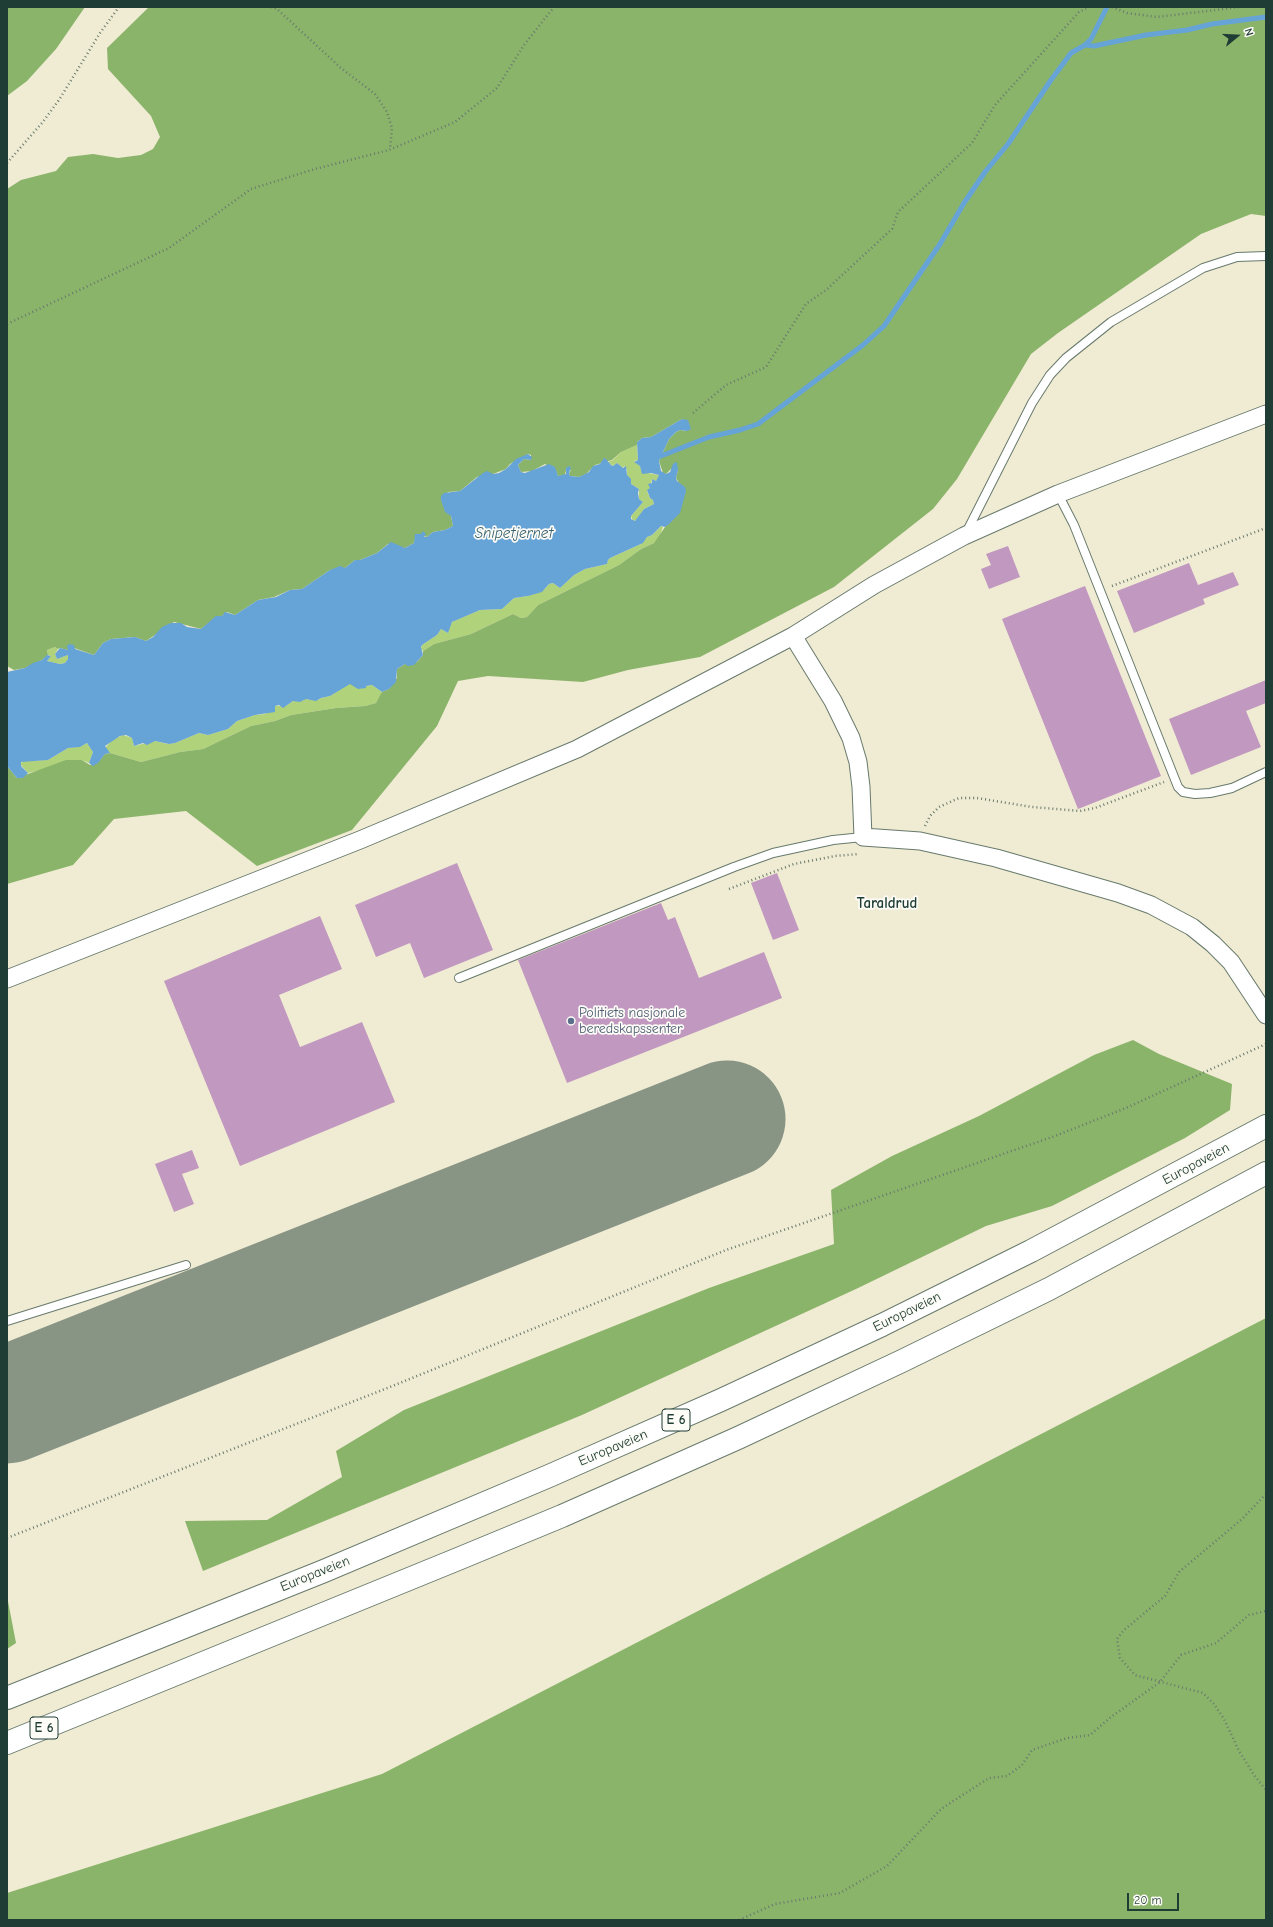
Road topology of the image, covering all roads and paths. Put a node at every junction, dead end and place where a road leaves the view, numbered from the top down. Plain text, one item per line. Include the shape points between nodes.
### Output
1 (118, 7) edge
2 (271, 7) edge
3 (554, 7) edge
4 (1089, 7) edge
5 (1113, 7) edge
6 (1240, 7) edge
7 (390, 150) junction
8 (7, 163) edge
9 (1266, 256) edge
10 (7, 324) edge
11 (693, 413) dead end
12 (1266, 414) edge
13 (1058, 494) junction
14 (1266, 528) edge
15 (964, 536) junction
16 (1100, 590) junction
17 (793, 636) junction
18 (1266, 772) edge
19 (863, 837) junction
20 (460, 978) dead end
21 (7, 979) edge
22 (1266, 1015) edge
23 (1266, 1044) edge
24 (1266, 1126) edge
25 (1266, 1173) edge
26 (186, 1265) dead end
27 (7, 1321) edge
28 (1266, 1494) edge
29 (7, 1538) edge
30 (1266, 1611) edge
31 (1160, 1682) junction
32 (7, 1698) edge
33 (7, 1742) edge
34 (1266, 1790) edge
35 (739, 1920) edge

1 - 8 path via 59,100
2 - 7 path via 375,94 387,112 392,128
3 - 7 path via 524,45 497,88 455,122
4 - 11 path via 1079,12 995,105 972,143 898,212 892,229 826,290 806,304 766,367 726,385
5 - 6 path via 1127,14 1157,17
7 - 10 path via 315,169 251,190 170,248
9 - 15 lane via 1237,257 1203,268 1111,322 1066,358 1050,375 1032,404
12 - 13 street
13 - 15 street
13 - 16 lane via 1074,525
14 - 16 path
15 - 17 street via 874,585
16 - 18 lane via 1178,787 1183,792 1210,793 1232,788
17 - 19 street via 833,701 851,738 859,774
17 - 21 street via 623,726 518,775
19 - 20 lane via 833,840 773,853 734,866
19 - 22 street via 920,841 996,858 1151,905 1192,927 1213,944 1231,962
23 - 29 path via 1126,1108 1055,1136 726,1250 395,1385
24 - 32 highway, Europaveien / E 6 via 1031,1251 714,1404 324,1571
25 - 33 highway, E 6 via 1049,1289 738,1438 458,1559
26 - 27 lane
28 - 31 path via 1242,1519 1179,1572 1165,1596 1124,1630 1117,1639 1120,1658 1135,1675
30 - 31 path via 1249,1615 1216,1643 1182,1655
31 - 34 path via 1203,1693 1214,1704 1224,1718 1239,1751
31 - 35 path via 1090,1735 1067,1738 1032,1750 1022,1765 1007,1776 989,1778 942,1809 888,1866 840,1893 775,1904

